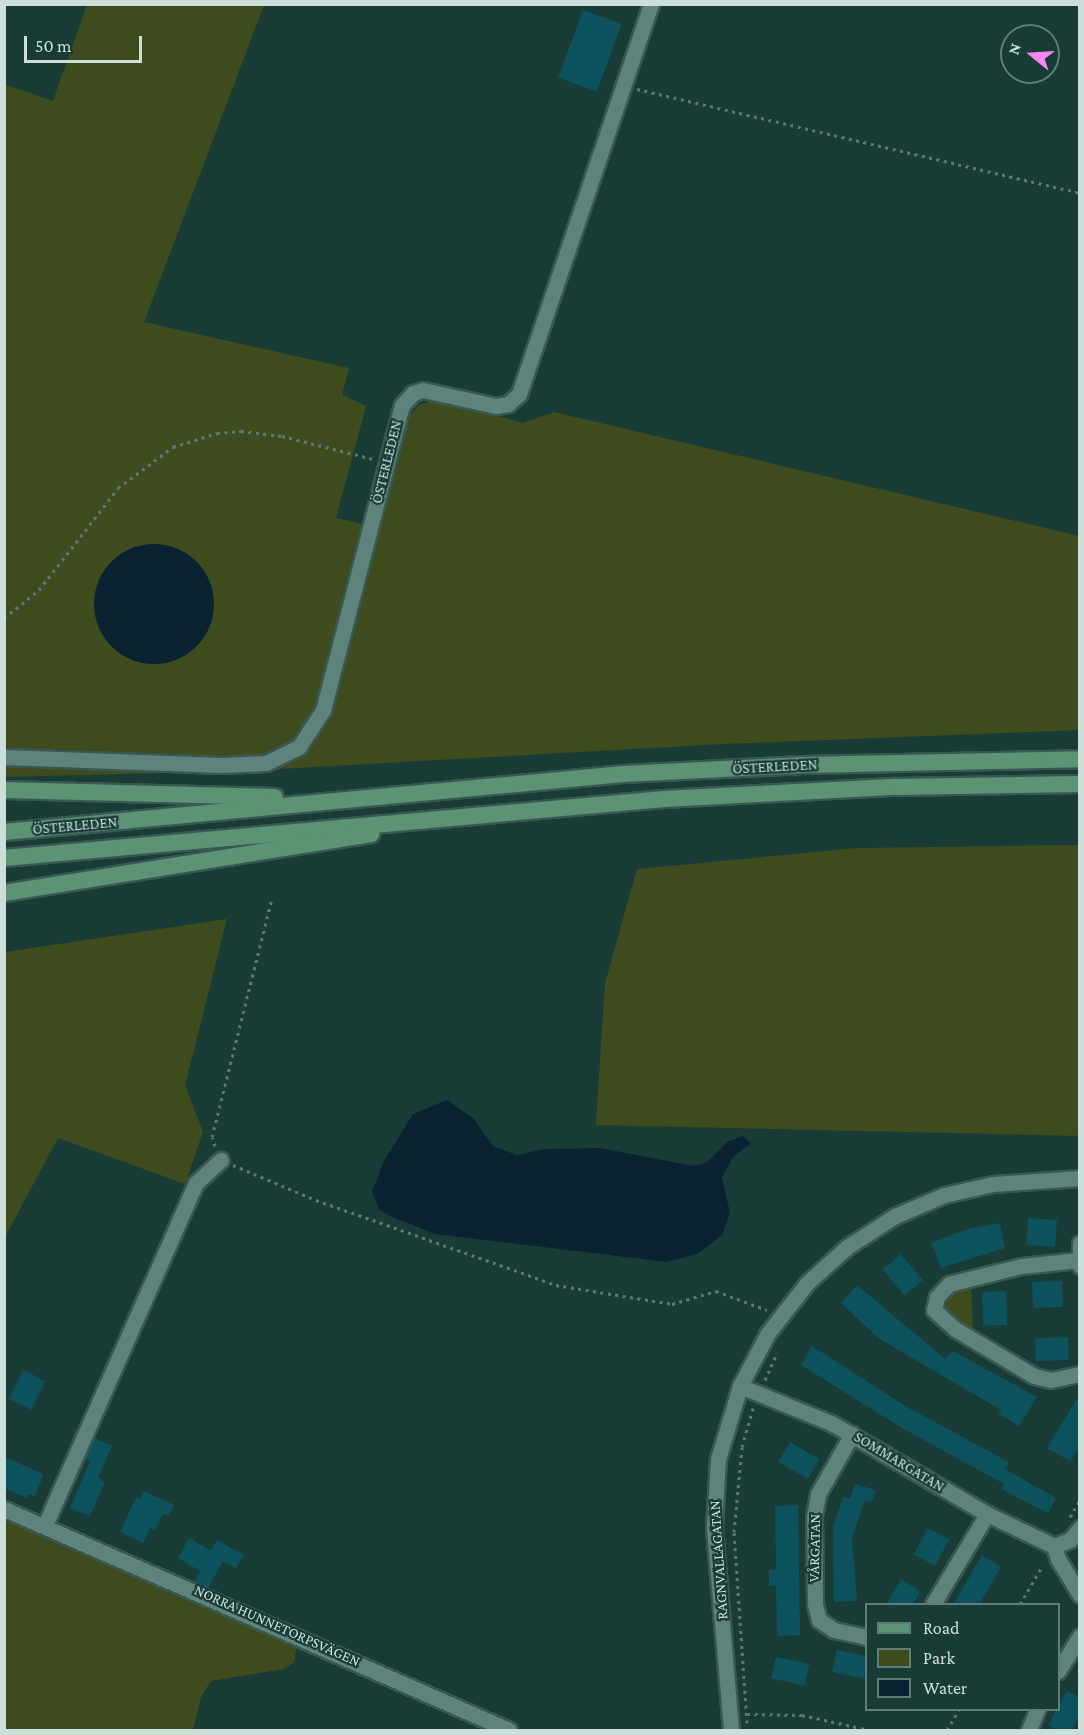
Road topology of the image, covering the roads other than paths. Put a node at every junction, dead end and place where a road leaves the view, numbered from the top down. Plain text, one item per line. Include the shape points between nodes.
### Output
1 (651, 4) edge
2 (4, 757) edge
3 (1080, 759) edge
4 (1080, 784) edge
5 (4, 790) edge
6 (336, 799) junction
7 (478, 815) junction
8 (4, 832) edge
9 (4, 858) edge
10 (4, 893) edge
11 (221, 1160) road end
12 (1080, 1178) edge
13 (1080, 1242) edge
14 (1079, 1263) edge
15 (1080, 1374) edge
16 (740, 1386) junction
17 (852, 1434) junction
18 (4, 1509) edge
19 (987, 1514) junction
20 (45, 1525) junction
21 (1080, 1528) edge
22 (1054, 1546) junction
23 (1080, 1595) edge
24 (934, 1603) edge
25 (1080, 1636) edge
26 (865, 1637) edge
27 (1060, 1669) edge
28 (1037, 1711) edge
29 (509, 1731) edge
30 (731, 1731) edge
31 (1029, 1731) edge

1 - 2 street, ÖSTERLEDEN via 519,394 508,404 496,406 439,392 416,392 402,405 323,710 299,747 266,763 222,765
3 - 6 main road, ÖSTERLEDEN via 803,765 623,774
4 - 7 main road, ÖSTERLEDEN via 896,787 687,797
5 - 6 main road
6 - 8 main road, ÖSTERLEDEN
7 - 9 main road, ÖSTERLEDEN
7 - 10 main road
11 - 20 street via 196,1183
12 - 16 street, RAGNVALLAGATAN via 993,1184 920,1204 847,1247 807,1282 780,1315
13 - 14 street
14 - 15 street via 1021,1266 949,1284 937,1297 934,1310 955,1329 1034,1376 1051,1380
16 - 17 street, SOMMARGATAN
16 - 30 street, RAGNVALLAGATAN via 726,1424 714,1495
17 - 19 street, SOMMARGATAN
17 - 26 street, VÅRGATAN via 818,1494 814,1517 814,1604 819,1620 834,1630
18 - 20 street, NORRA HUNNETORPSVÄGEN
19 - 22 street, SOMMARGATAN
19 - 24 street
20 - 29 street, NORRA HUNNETORPSVÄGEN
21 - 22 street via 1070,1540
22 - 23 street
25 - 27 street
28 - 31 street

